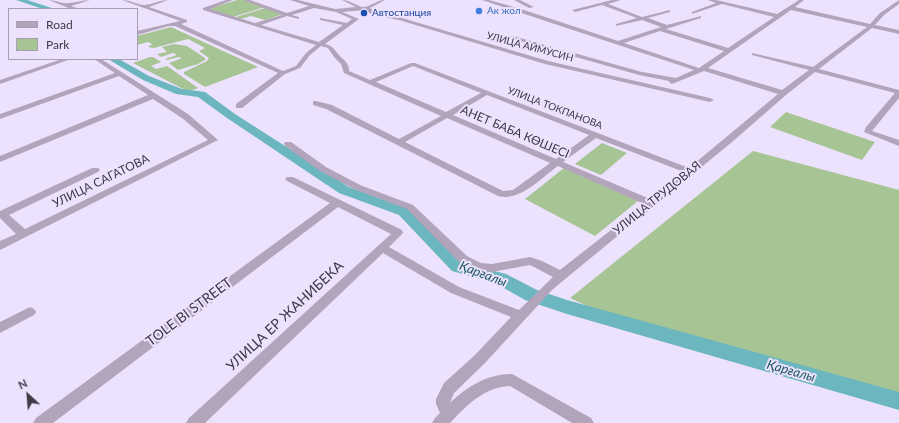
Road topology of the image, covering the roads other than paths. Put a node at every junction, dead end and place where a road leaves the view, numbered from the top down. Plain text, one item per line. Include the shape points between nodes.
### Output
1 (51, 0) edge
2 (88, 0) edge
3 (124, 0) edge
4 (166, 0) edge
5 (231, 0) edge
6 (245, 0) edge
7 (292, 0) edge
8 (344, 0) edge
9 (383, 0) edge
10 (484, 0) edge
11 (503, 0) edge
12 (516, 0) edge
13 (590, 0) edge
14 (619, 0) edge
15 (710, 0) edge
16 (802, 0) edge
17 (211, 1) edge
18 (899, 2) edge
19 (721, 3) junction
20 (220, 4) junction
21 (68, 5) junction
22 (600, 5) junction
23 (312, 6) junction
24 (143, 7) junction
25 (530, 7) dead end
26 (74, 8) edge
27 (138, 8) edge
28 (364, 8) junction
29 (791, 8) junction
30 (519, 10) junction
31 (575, 10) dead end
32 (335, 11) junction
33 (668, 11) dead end
34 (287, 14) junction
35 (777, 16) junction
36 (298, 18) dead end
37 (642, 18) junction
38 (322, 19) dead end
39 (176, 24) junction
40 (256, 25) junction
41 (348, 25) junction
42 (618, 25) dead end
43 (871, 26) junction
44 (663, 28) junction
45 (899, 32) edge
46 (138, 33) edge
47 (508, 42) junction
48 (618, 43) junction
49 (320, 44) junction
50 (729, 50) junction
51 (754, 54) dead end
52 (65, 60) edge
53 (98, 60) edge
54 (701, 69) junction
55 (814, 69) junction
56 (283, 73) junction
57 (119, 74) junction
58 (677, 80) junction
59 (0, 82) edge
60 (369, 82) junction
61 (657, 87) junction
62 (899, 92) edge
63 (486, 93) junction
64 (783, 94) junction
65 (153, 96) junction
66 (710, 100) dead end
67 (316, 102) dead end
68 (239, 106) dead end
69 (447, 116) junction
70 (0, 117) edge
71 (595, 135) junction
72 (400, 142) junction
73 (899, 143) edge
74 (288, 144) dead end
75 (0, 159) edge
76 (557, 163) junction
77 (95, 170) dead end
78 (689, 171) junction
79 (290, 179) dead end
80 (338, 202) junction
81 (651, 203) junction
82 (1, 214) edge
83 (24, 234) junction
84 (0, 246) edge
85 (382, 248) junction
86 (561, 276) junction
87 (30, 312) dead end
88 (521, 316) junction
89 (0, 328) edge
90 (445, 418) edge
91 (41, 423) edge
92 (194, 423) edge
93 (586, 423) edge

1 - 21 street
2 - 21 street
3 - 24 street
4 - 24 street
5 - 20 street
6 - 34 street
7 - 23 street
8 - 28 street, УЛИЦА АЙМУСИН
9 - 28 street
10 - 30 street
11 - 30 street
12 - 25 street
13 - 22 street
14 - 22 street
15 - 19 street
16 - 29 street
17 - 20 street
18 - 43 street, УЛИЦА ТРУДОВАЯ
19 - 35 street
19 - 44 street
20 - 40 street via 205,9
21 - 26 street
22 - 31 street
22 - 37 street
23 - 32 street
23 - 34 street
24 - 27 street
24 - 39 street via 186,21
28 - 32 street
28 - 47 street, УЛИЦА АЙМУСИН via 372,13 466,40
29 - 35 street
29 - 43 street
30 - 48 street
32 - 41 street via 356,18
33 - 37 street
34 - 36 street
34 - 40 street
35 - 50 street
37 - 42 street
37 - 44 street
38 - 41 street
39 - 46 street
39 - 56 street
40 - 49 street
41 - 49 street
43 - 45 street
43 - 55 street, УЛИЦА ТРУДОВАЯ
44 - 48 street
44 - 50 street
47 - 58 street via 641,74
47 - 61 street, УЛИЦА АЙМУСИН via 580,71
48 - 54 street
49 - 56 street via 298,67
49 - 60 street, АНЕТ БАБА КӨШЕСІ via 330,47 343,60 346,72
50 - 54 street
51 - 55 street
52 - 59 street
53 - 57 street
54 - 58 street
54 - 64 street
55 - 62 street
55 - 64 street, УЛИЦА ТРУДОВАЯ
56 - 68 street
57 - 65 street
57 - 70 street
58 - 61 street
60 - 63 street, УЛИЦА ТОКПАНОВА via 413,64
60 - 69 street, АНЕТ БАБА КӨШЕСІ
61 - 66 street, УЛИЦА АЙМУСИН
62 - 73 street via 868,129 868,132
63 - 69 street
63 - 71 street, УЛИЦА ТОКПАНОВА
64 - 78 street, УЛИЦА ТРУДОВАЯ
65 - 75 street
65 - 83 street, УЛИЦА САГАТОВА via 185,116 214,140
67 - 72 street
69 - 72 street
69 - 76 street, АНЕТ БАБА КӨШЕСІ
71 - 76 street
71 - 78 street, УЛИЦА ТОКПАНОВА
72 - 76 street via 501,194 508,195 514,194
74 - 86 street via 323,169 356,187 410,207 463,259 473,264 497,269 528,261
76 - 81 street, АНЕТ БАБА КӨШЕСІ
77 - 82 street
78 - 81 street, УЛИЦА ТРУДОВАЯ
79 - 80 street
80 - 85 street, УЛИЦА ЕР ЖАНИБЕКА via 398,232
80 - 91 street, TOLE BI STREET
81 - 86 street, УЛИЦА ТРУДОВАЯ
82 - 83 street
83 - 84 street, УЛИЦА САГАТОВА
85 - 88 street via 455,290
85 - 92 street, УЛИЦА ЕР ЖАНИБЕКА
86 - 88 street, УЛИЦА ТРУДОВАЯ
87 - 89 street
88 - 90 street, УЛИЦА ТРУДОВАЯ via 449,388 443,399
90 - 93 street via 476,390 490,382 512,380

